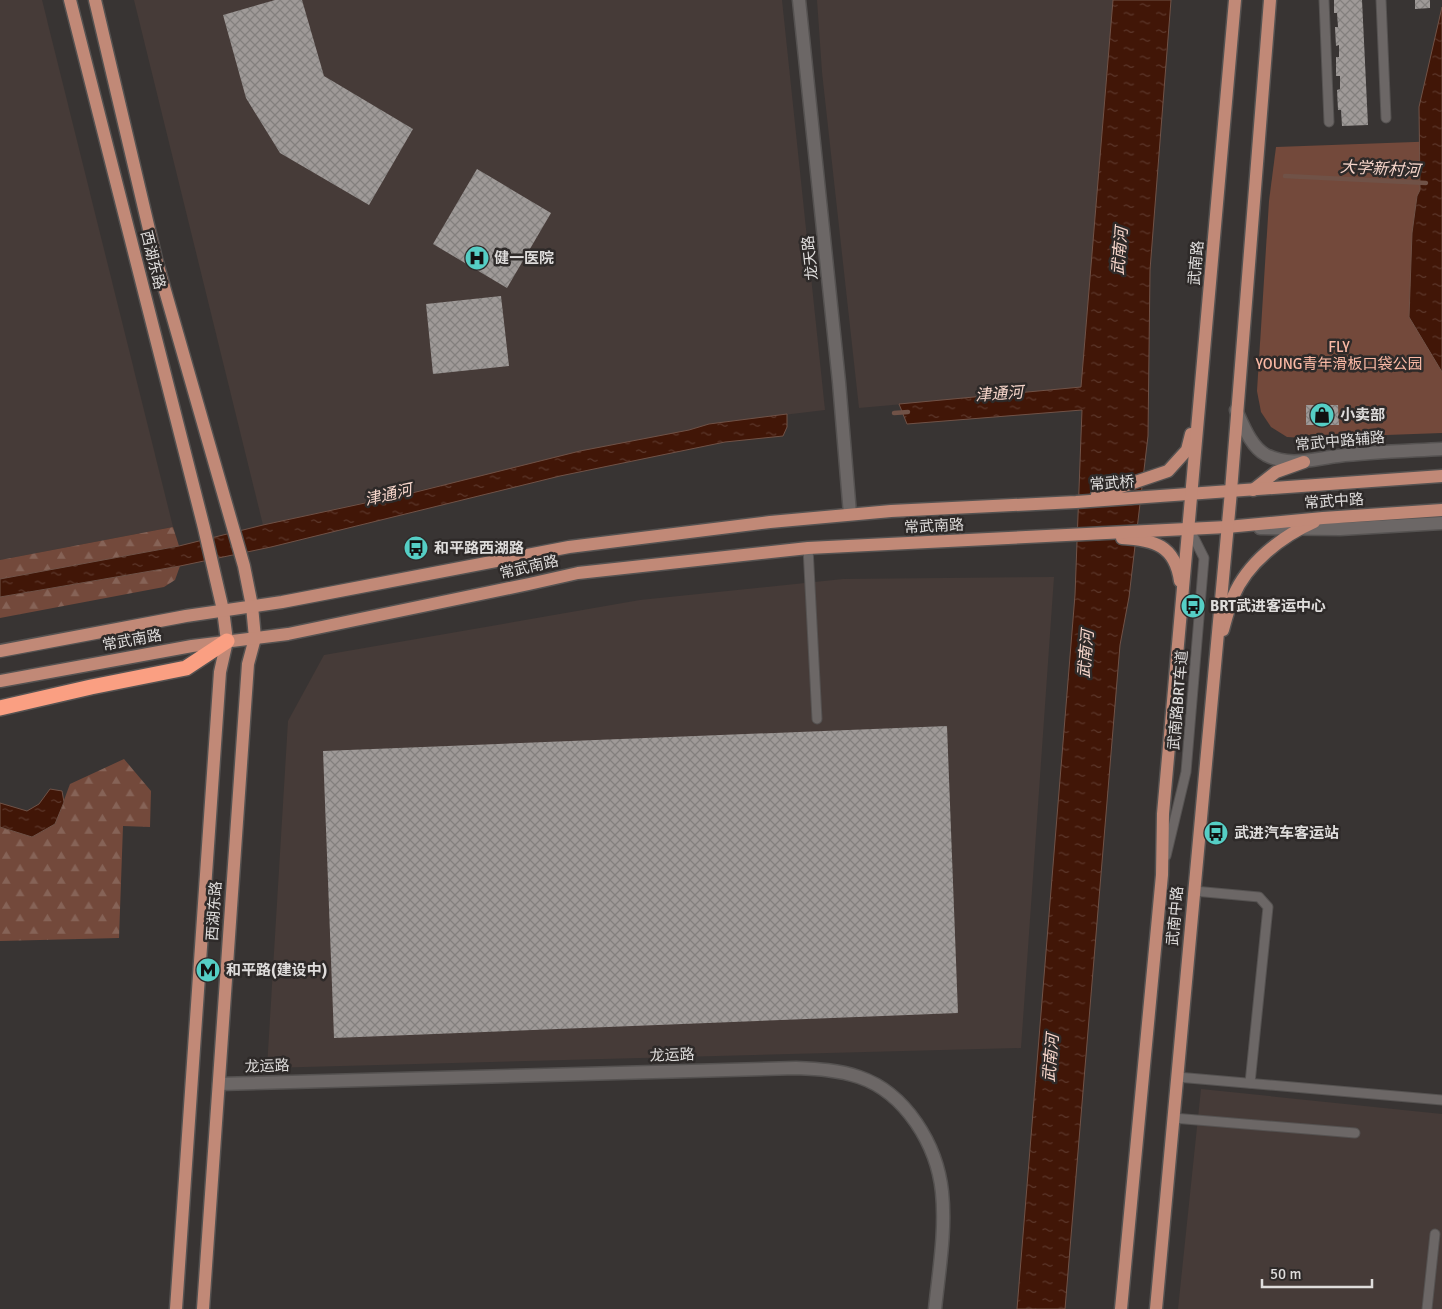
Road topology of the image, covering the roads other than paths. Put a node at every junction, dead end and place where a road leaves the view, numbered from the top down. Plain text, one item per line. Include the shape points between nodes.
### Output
1 (70, 0) edge
2 (95, 0) edge
3 (800, 0) edge
4 (1235, 0) edge
5 (1270, 0) edge
6 (1324, 0) edge
7 (1380, 0) edge
8 (1386, 118) dead end
9 (1329, 122) dead end
10 (1201, 390) junction
11 (1236, 410) junction
12 (1442, 449) edge
13 (1304, 462) junction
14 (1442, 476) edge
15 (1252, 490) junction
16 (1230, 491) junction
17 (1192, 494) junction
18 (1076, 502) junction
19 (1442, 510) edge
20 (850, 514) junction
21 (1323, 518) junction
22 (1442, 523) edge
23 (1227, 527) junction
24 (1189, 528) junction
25 (1298, 529) junction
26 (1146, 535) junction
27 (808, 548) junction
28 (1183, 597) junction
29 (252, 606) junction
30 (224, 610) junction
31 (255, 638) junction
32 (227, 641) junction
33 (0, 651) edge
34 (1215, 653) junction
35 (0, 681) edge
36 (0, 708) edge
37 (817, 719) dead end
38 (1162, 875) junction
39 (1194, 891) junction
40 (1177, 1077) junction
41 (1250, 1083) junction
42 (219, 1084) junction
43 (1442, 1100) edge
44 (1174, 1118) junction
45 (1356, 1133) dead end
46 (1435, 1234) dead end
47 (176, 1309) edge
48 (203, 1309) edge
49 (935, 1309) edge
50 (1122, 1309) edge
51 (1156, 1309) edge
52 (1427, 1309) edge

1 - 30 main road, 西湖东路
2 - 29 main road, 西湖东路 via 156,259 244,566
3 - 20 street, 龙天路
4 - 10 main road, 武南路
5 - 11 main road
6 - 9 lane
7 - 8 lane
10 - 17 main road, 武南路
10 - 18 main road via 1188,450 1168,471
11 - 13 street, 常武中路辅路 via 1250,438 1264,454 1284,461
11 - 16 main road
12 - 13 street, 常武中路辅路 via 1337,456
13 - 15 main road via 1276,472
14 - 15 main road, 常武中路
15 - 16 main road, 常武中路
16 - 17 main road, 常武中路
16 - 23 main road
17 - 18 main road, 常武桥
17 - 24 main road, 武南路
18 - 20 main road, 常武南路
19 - 21 main road, 常武中路
20 - 29 main road, 常武南路 via 569,547
21 - 23 main road, 常武中路
21 - 25 main road
22 - 25 street
23 - 24 main road, 常武中路
23 - 25 street
23 - 34 main road, 武南中路
24 - 26 main road
24 - 28 main road, 武南中路
24 - 38 lane, 武南路BRT车道 via 1204,558 1186,772
25 - 34 main road via 1250,569 1234,595
26 - 27 main road, 常武南路 via 1072,534
26 - 28 main road via 1167,550 1179,569
27 - 31 main road, 常武南路 via 578,573 298,632
27 - 37 lane
28 - 38 main road, 武南中路 via 1163,814
29 - 30 main road, 常武南路
29 - 31 main road, 西湖东路
30 - 32 main road, 西湖东路
30 - 33 main road, 常武南路
31 - 32 main road, 常武南路
31 - 42 main road, 西湖东路 via 248,664
32 - 35 main road, 常武南路
32 - 36 highway via 186,668
32 - 47 main road, 西湖东路 via 220,682
34 - 39 main road, 武南中路
38 - 50 main road, 武南中路
39 - 40 main road, 武南中路
39 - 41 lane via 1259,897 1268,907
40 - 41 lane
40 - 44 main road, 武南中路
41 - 43 lane
42 - 48 main road, 西湖东路
42 - 49 street, 龙运路 via 796,1068 831,1070 861,1078 886,1092 911,1115 933,1154 942,1191 943,1234
44 - 45 lane
44 - 51 main road, 武南中路
46 - 52 lane

